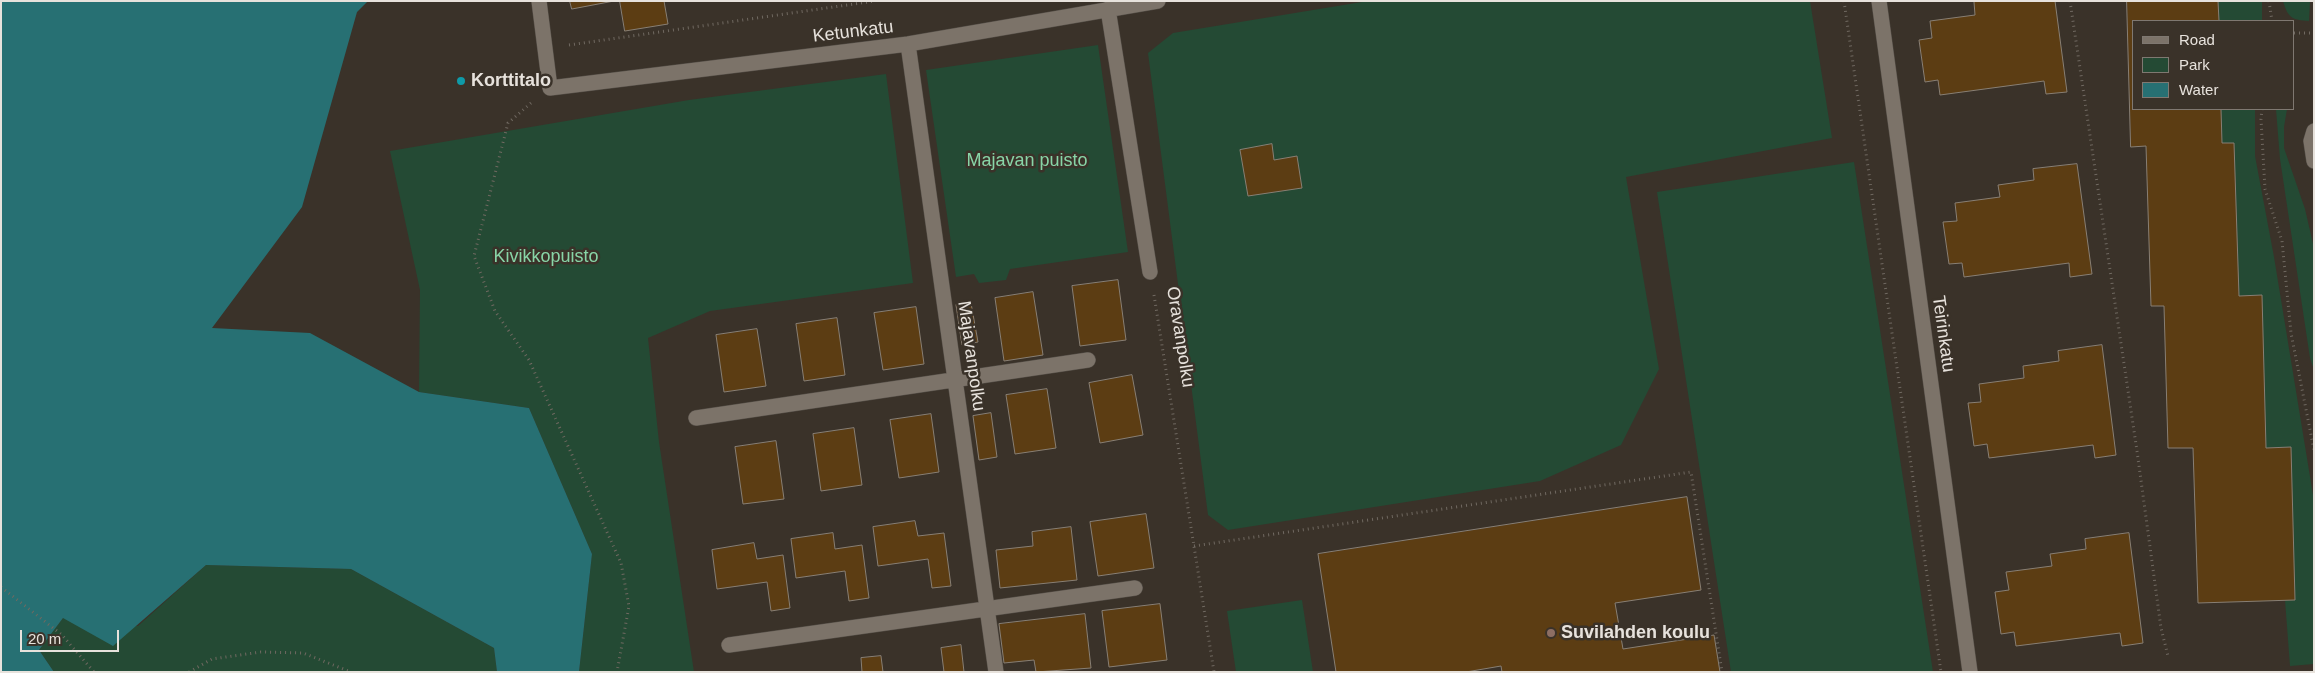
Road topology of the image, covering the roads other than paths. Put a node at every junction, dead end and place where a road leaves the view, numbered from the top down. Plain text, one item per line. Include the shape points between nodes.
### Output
1 (539, 1) edge
2 (1158, 1) edge
3 (1879, 1) edge
4 (1108, 9) junction
5 (908, 44) junction
6 (2314, 132) edge
7 (2314, 161) edge
8 (1150, 272) road end
9 (1088, 360) dead end
10 (955, 381) junction
11 (696, 418) dead end
12 (1135, 588) dead end
13 (987, 607) junction
14 (729, 645) dead end
15 (996, 672) edge
16 (1970, 672) edge

1 - 5 street, Ketunkatu via 550,88
2 - 4 street, Ketunkatu
3 - 16 street, Teirinkatu
4 - 5 street, Ketunkatu
4 - 8 street, Oravanpolku
5 - 10 street, Majavanpolku
6 - 7 street via 2311,142
9 - 10 street
10 - 11 street
10 - 13 street, Majavanpolku
12 - 13 street
13 - 14 street
13 - 15 street, Majavanpolku

